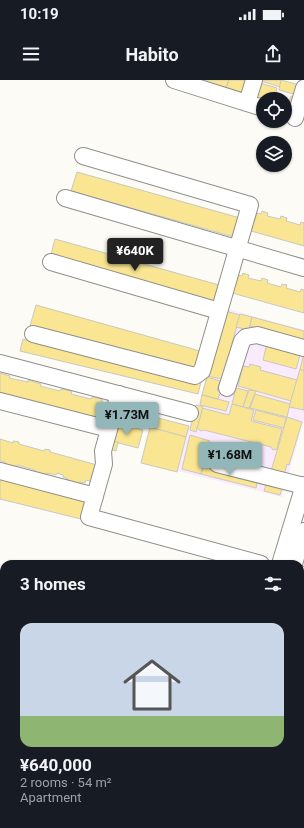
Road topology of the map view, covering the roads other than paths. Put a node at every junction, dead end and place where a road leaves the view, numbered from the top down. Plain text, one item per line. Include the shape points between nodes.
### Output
1 (174, 80) edge
2 (254, 80) edge
3 (200, 84) edge
4 (304, 88) edge
5 (247, 103) junction
6 (256, 106) edge
7 (295, 118) edge
8 (83, 156) dead end
9 (65, 198) dead end
10 (238, 249) junction
11 (51, 262) dead end
12 (304, 268) edge
13 (219, 311) junction
14 (33, 334) dead end
15 (304, 348) edge
16 (0, 363) edge
17 (227, 388) dead end
18 (119, 394) junction
19 (0, 401) edge
20 (190, 413) dead end
21 (109, 429) junction
22 (217, 464) dead end
23 (0, 471) edge
24 (304, 485) edge
25 (95, 496) junction
26 (304, 531) edge
27 (246, 560) edge
28 (281, 560) edge
29 (295, 560) edge

1 - 3 street
2 - 5 street
3 - 5 street
4 - 7 street
5 - 6 street
8 - 10 street via 250,205
9 - 10 street
10 - 12 street
10 - 13 street
11 - 13 street
13 - 14 street via 202,371 195,376
15 - 17 street via 257,335 246,337 242,341
16 - 18 street
18 - 20 street
18 - 21 street
19 - 21 street
21 - 25 street via 103,451 104,464
22 - 24 street
23 - 25 street
24 - 28 street
25 - 27 street via 89,517
26 - 29 street

